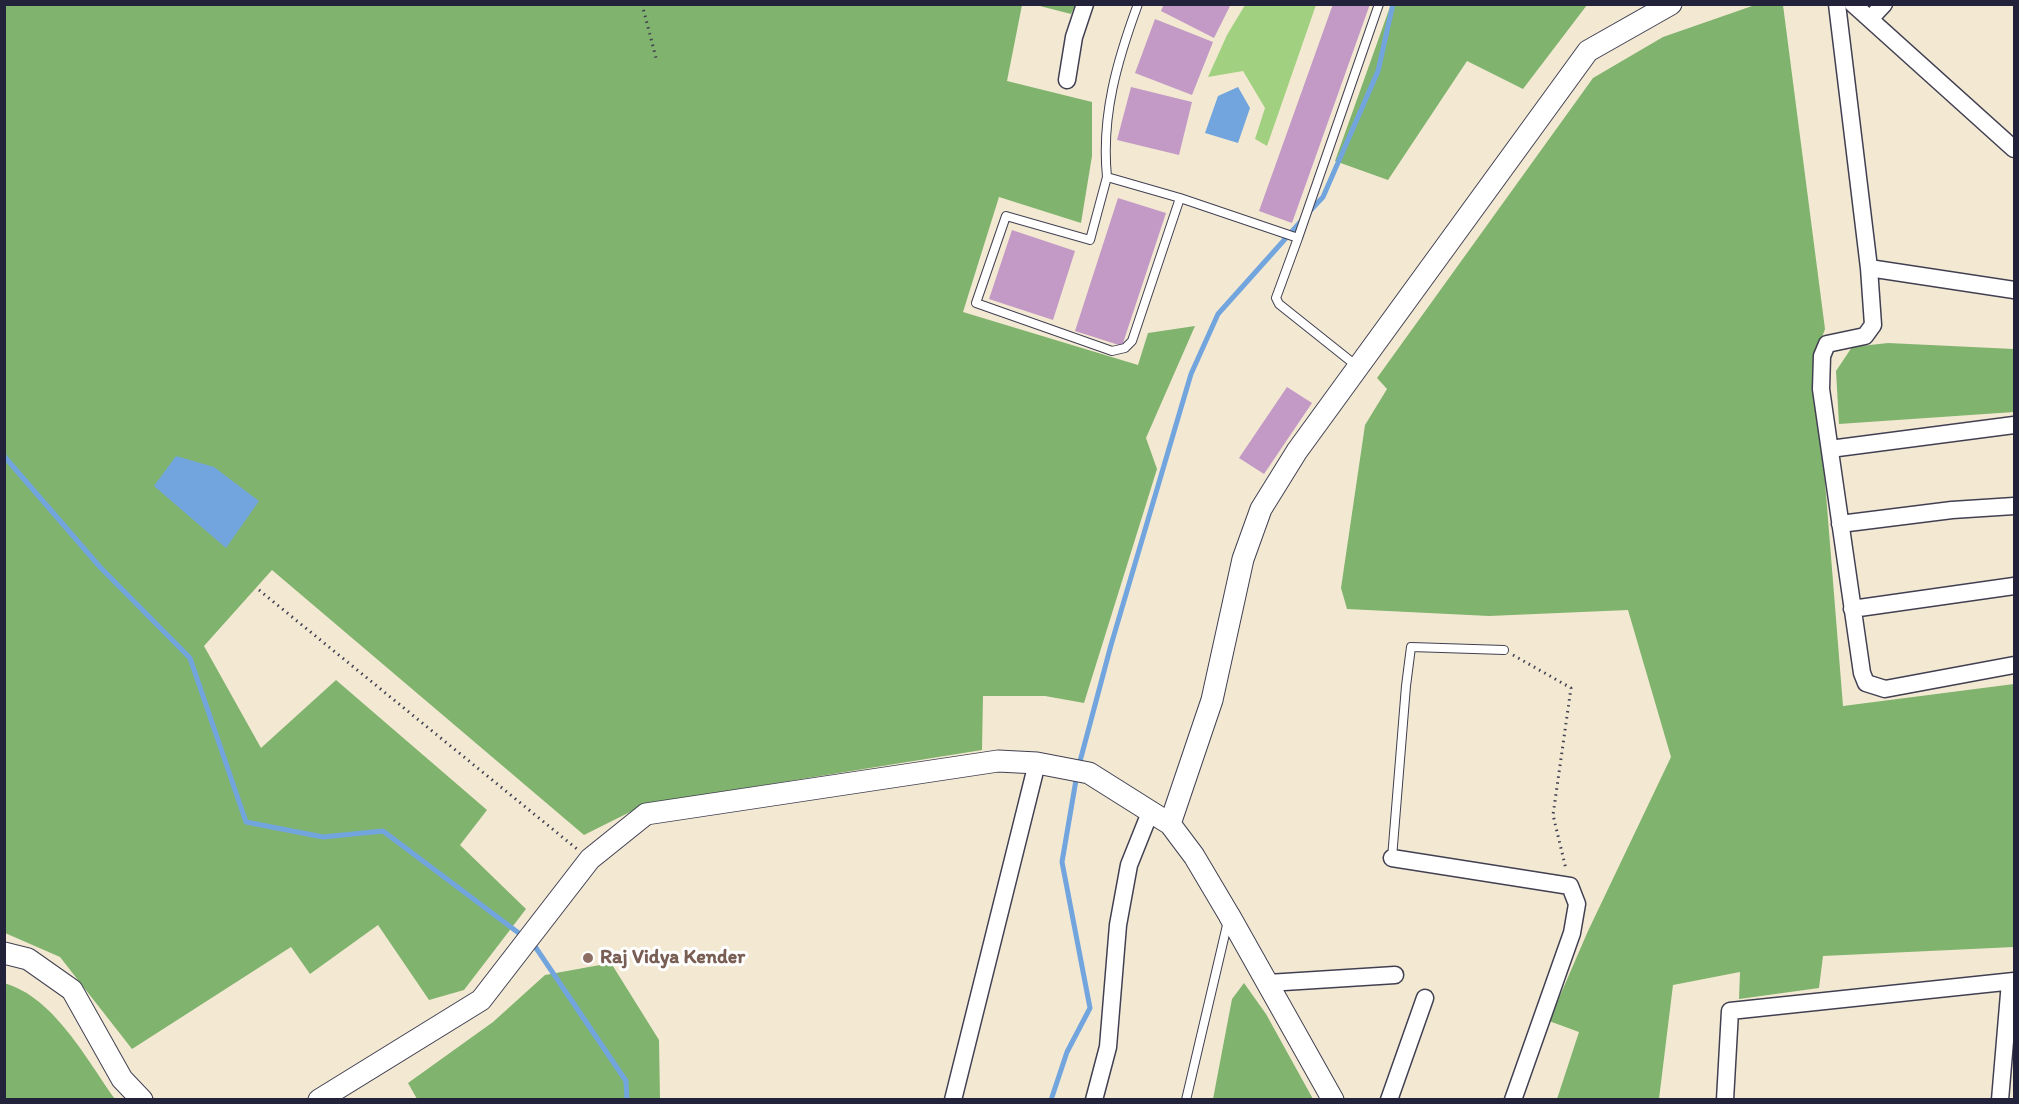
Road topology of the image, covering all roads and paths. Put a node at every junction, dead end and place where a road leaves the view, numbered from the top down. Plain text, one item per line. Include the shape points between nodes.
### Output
1 (642, 4) edge
2 (1085, 4) edge
3 (1138, 4) edge
4 (1379, 4) edge
5 (1671, 4) edge
6 (1837, 4) edge
7 (1853, 4) edge
8 (1884, 4) edge
9 (1870, 19) junction
10 (656, 58) dead end
11 (1067, 80) dead end
12 (2014, 147) edge
13 (1107, 177) junction
14 (1180, 198) junction
15 (1298, 238) junction
16 (1869, 268) junction
17 (2014, 290) edge
18 (1358, 368) junction
19 (2014, 426) edge
20 (1830, 449) junction
21 (2014, 506) edge
22 (1840, 524) junction
23 (2014, 586) edge
24 (259, 590) dead end
25 (1852, 609) junction
26 (1504, 650) joint
27 (2014, 665) edge
28 (1037, 763) junction
29 (1151, 810) junction
30 (1170, 824) junction
31 (1392, 858) joint
32 (590, 859) junction
33 (1570, 886) junction
34 (1229, 915) junction
35 (4, 953) edge
36 (1395, 975) dead end
37 (2012, 981) edge
38 (1268, 983) junction
39 (1425, 998) dead end
40 (142, 1100) edge
41 (319, 1100) edge
42 (953, 1100) edge
43 (1094, 1100) edge
44 (1186, 1100) edge
45 (1333, 1100) edge
46 (1389, 1100) edge
47 (1513, 1100) edge
48 (1725, 1100) edge
49 (2000, 1100) edge

1 - 10 path
2 - 11 street via 1074,37
3 - 13 lane via 1119,55 1107,110
4 - 15 lane
5 - 18 street via 1588,51
6 - 16 street
7 - 9 street
8 - 9 street
9 - 12 street
13 - 14 lane
13 - 14 lane via 1090,240 1006,216 976,303 1112,351 1125,348 1132,341
14 - 15 lane
15 - 18 lane via 1275,298
16 - 17 street
16 - 20 street via 1873,325 1865,336 1827,344 1822,356 1821,389
18 - 30 street via 1297,451 1261,509 1243,559 1212,700
19 - 20 street
20 - 22 street
21 - 22 street
22 - 25 street
23 - 25 street
24 - 32 path
25 - 27 street via 1866,683 1885,689
26 - 31 lane via 1412,647
26 - 33 path via 1571,688 1553,815
28 - 29 street via 1089,774
28 - 32 street via 998,761 646,814
28 - 42 street
29 - 30 street
29 - 43 street via 1129,865 1118,925 1108,1047
30 - 34 street
31 - 33 street
32 - 41 street via 481,1000
33 - 47 street via 1576,904 1572,933
34 - 38 street
34 - 44 lane
35 - 40 street via 27,959 72,990 122,1079
36 - 38 street
37 - 48 street via 1730,1011
37 - 49 street
38 - 45 street
39 - 46 street

